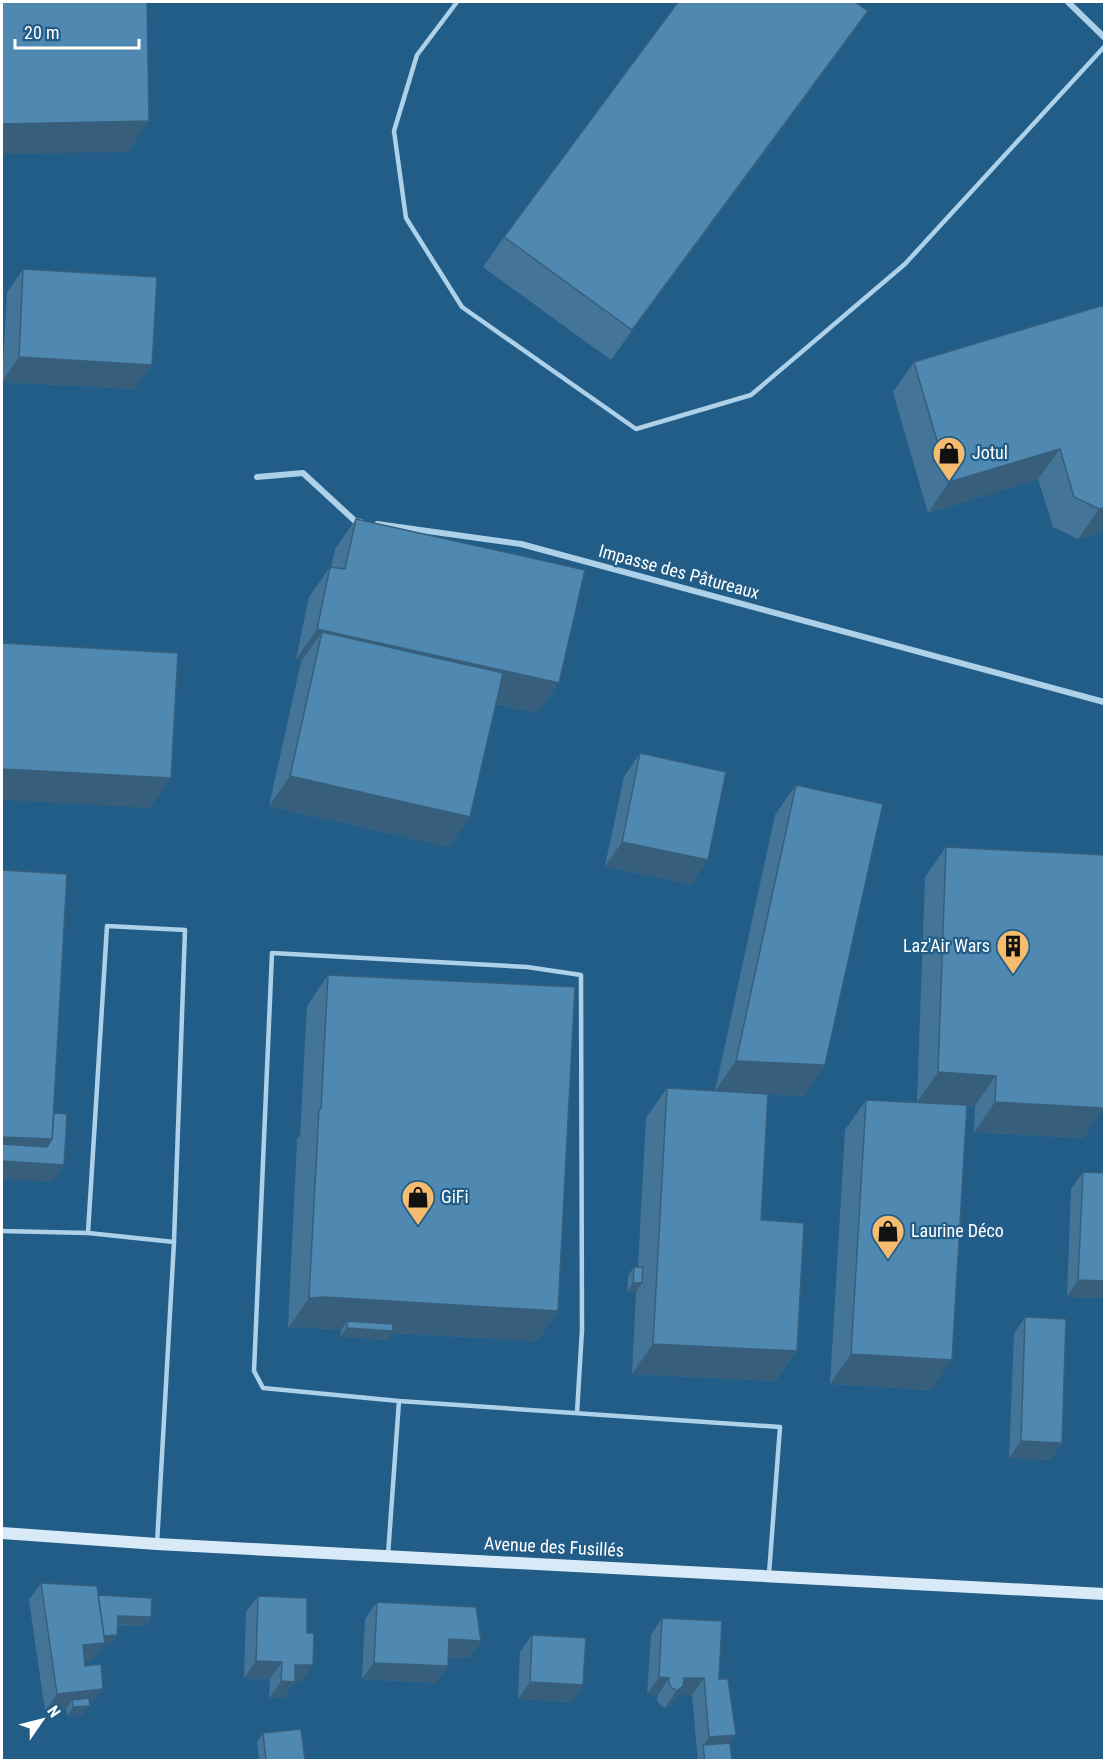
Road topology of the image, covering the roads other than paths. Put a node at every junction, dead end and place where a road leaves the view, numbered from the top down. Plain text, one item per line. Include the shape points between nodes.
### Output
1 (457, 2) edge
2 (1068, 2) edge
3 (1104, 37) edge
4 (1104, 47) edge
5 (256, 477) dead end
6 (1104, 702) edge
7 (2, 1231) edge
8 (87, 1233) junction
9 (174, 1242) junction
10 (399, 1401) junction
11 (577, 1413) junction
12 (2, 1533) edge
13 (157, 1544) junction
14 (388, 1556) junction
15 (768, 1577) junction
16 (1104, 1594) edge

1 - 4 lane via 417,55 394,131 406,218 462,307 636,429 750,395 905,264
2 - 3 street
5 - 6 street, Impasse des Pâtureaux via 303,472 355,521 520,544
7 - 8 lane
8 - 9 lane
8 - 9 lane via 107,926 185,930
9 - 13 lane
10 - 11 lane
10 - 11 lane via 263,1388 254,1371 272,953 527,966 581,975 582,1330
10 - 14 lane
11 - 15 lane via 780,1427
12 - 13 main road, Avenue des Fusillés
13 - 14 main road, Avenue des Fusillés
14 - 15 main road, Avenue des Fusillés
15 - 16 main road, Avenue des Fusillés

